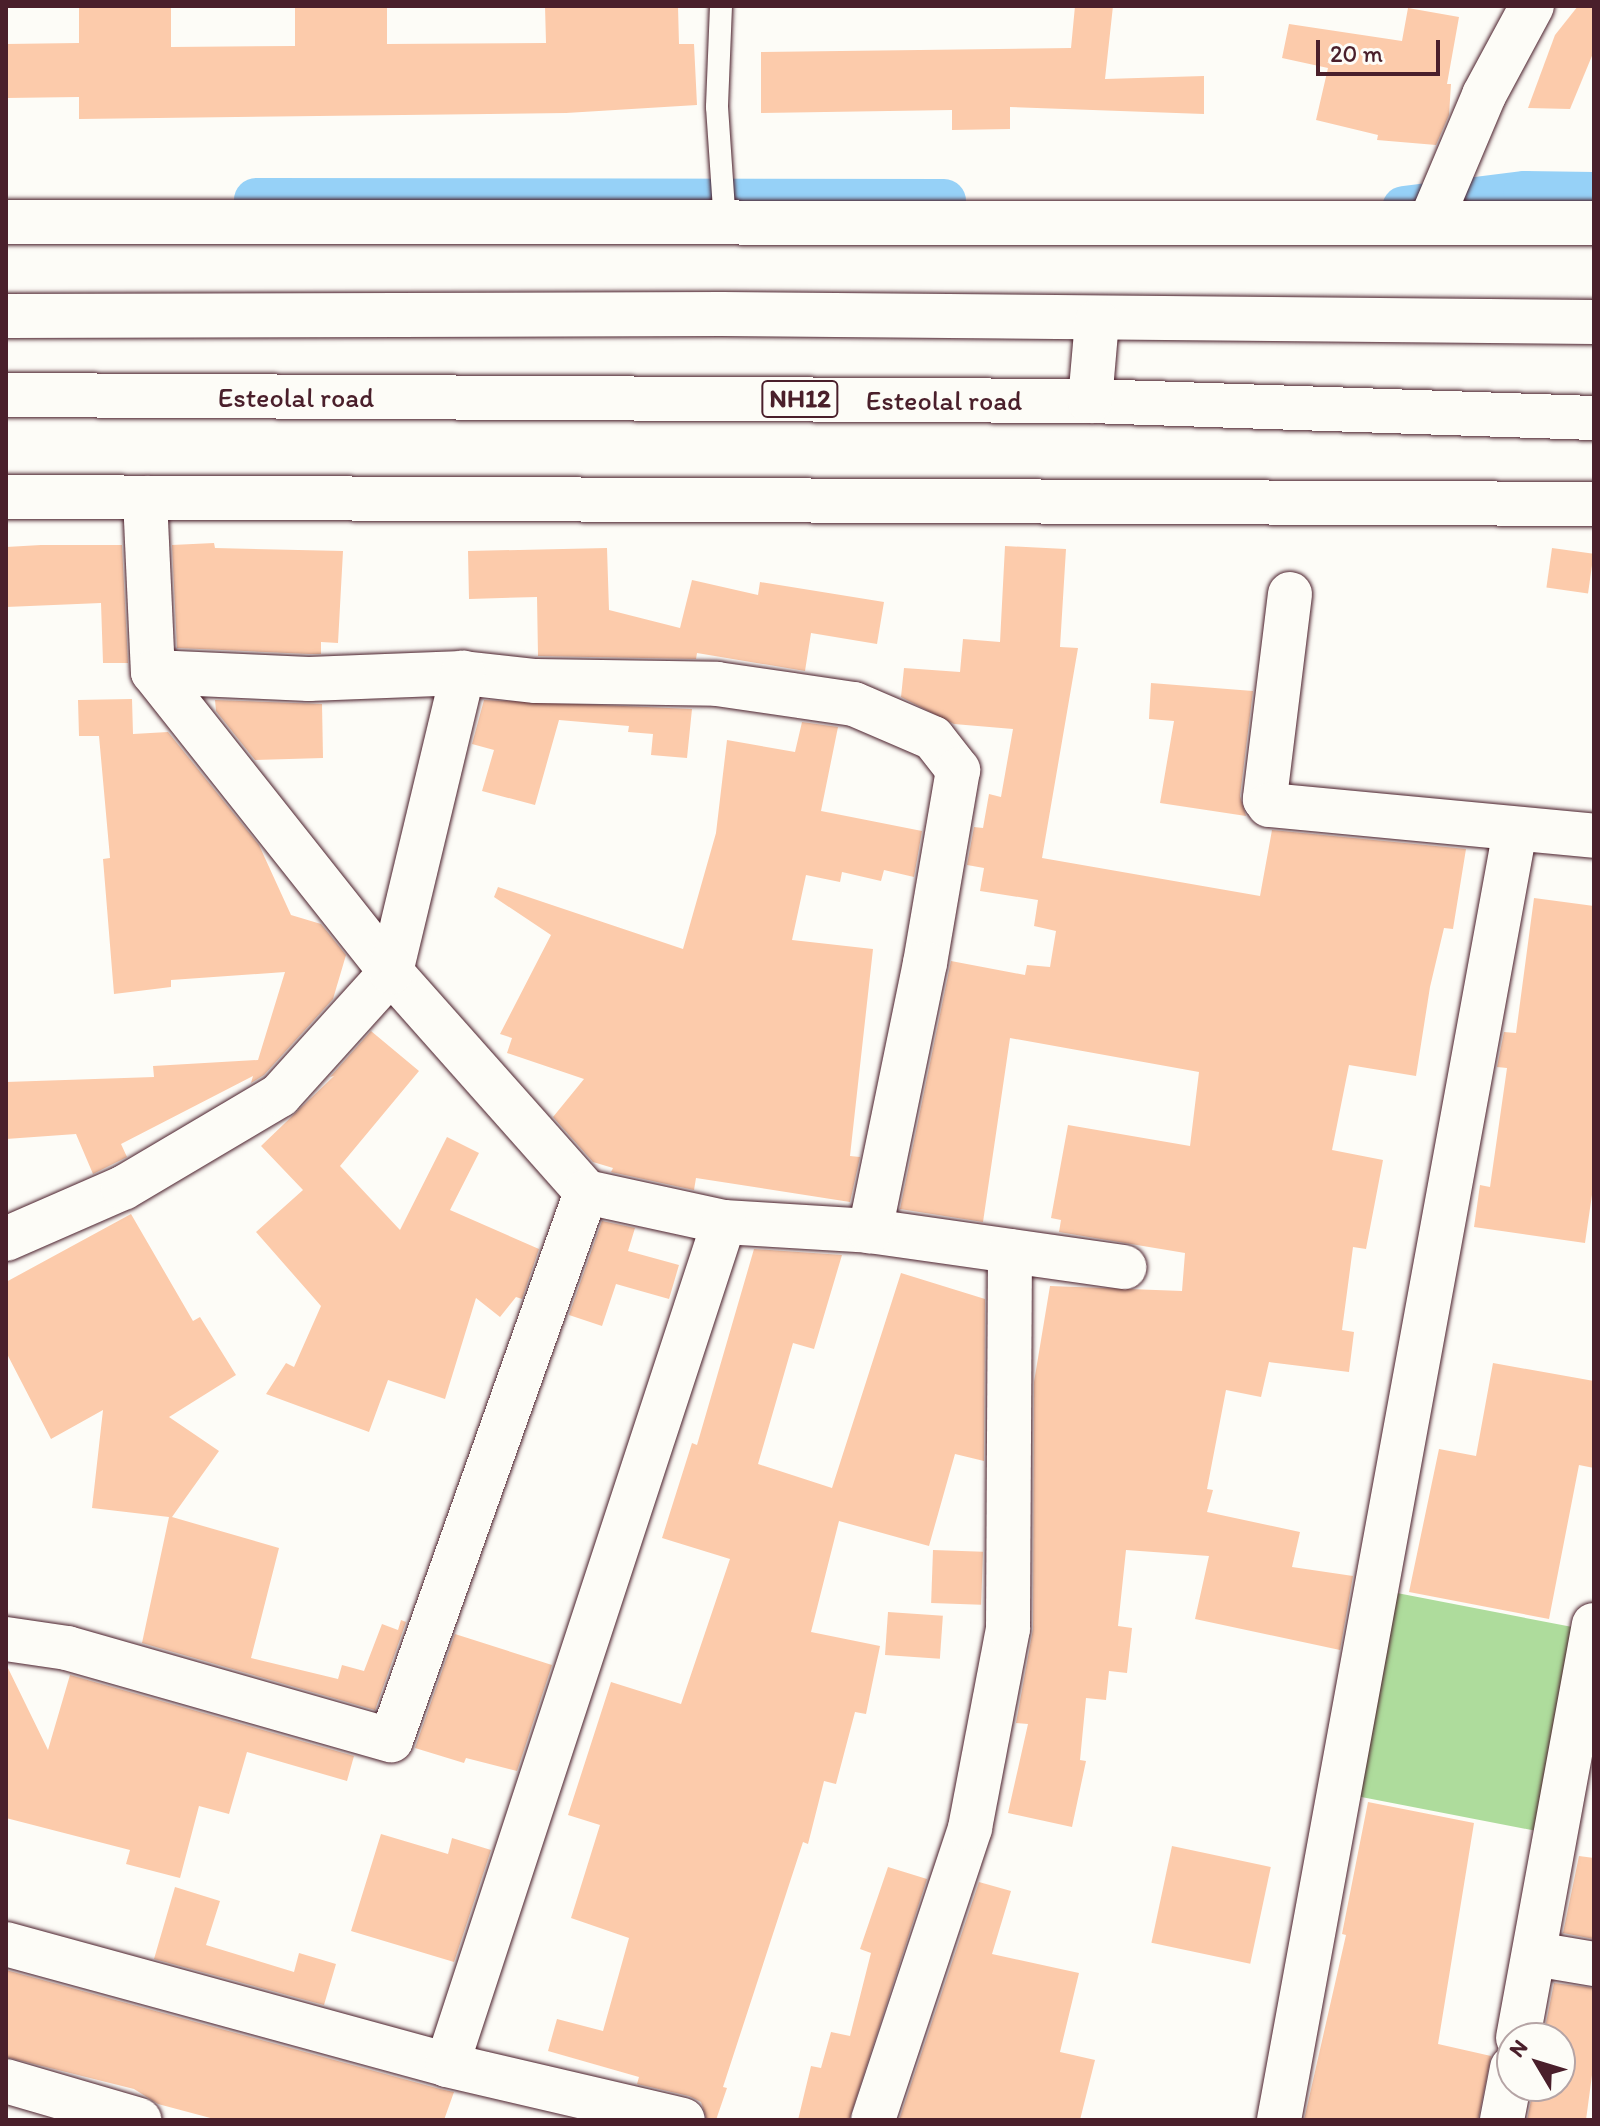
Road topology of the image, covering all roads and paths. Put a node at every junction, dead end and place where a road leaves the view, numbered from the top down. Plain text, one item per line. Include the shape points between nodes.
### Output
1 (721, 6) edge
2 (1532, 6) edge
3 (6, 222) edge
4 (725, 223) junction
5 (1430, 223) junction
6 (1594, 223) edge
7 (6, 316) edge
8 (1097, 321) junction
9 (1594, 322) edge
10 (6, 395) edge
11 (1090, 401) junction
12 (1594, 418) edge
13 (6, 497) edge
14 (145, 498) junction
15 (1594, 504) edge
16 (1290, 594) dead end
17 (153, 672) junction
18 (463, 673) junction
19 (1515, 830) junction
20 (1594, 836) edge
21 (391, 972) junction
22 (586, 1192) junction
23 (724, 1222) junction
24 (870, 1231) junction
25 (6, 1239) edge
26 (1010, 1251) junction
27 (1124, 1267) dead end
28 (1594, 1625) edge
29 (6, 1639) edge
30 (6, 1944) edge
31 (1535, 1954) junction
32 (1594, 1964) edge
33 (1521, 2022) edge
34 (447, 2065) junction
35 (6, 2081) edge
36 (139, 2120) edge
37 (683, 2120) edge
38 (873, 2120) edge
39 (1279, 2120) edge

1 - 4 lane via 717,107
2 - 5 main road via 1491,80
3 - 4 main road
4 - 5 main road
5 - 6 main road
7 - 8 main road via 722,314
8 - 9 main road
8 - 11 main road
10 - 11 main road, Esteolal road / NH12
11 - 12 main road, Esteolal road / NH12
13 - 14 main road
14 - 15 main road
14 - 17 main road
16 - 19 main road via 1265,799 1269,805
17 - 18 main road via 309,679
17 - 21 main road
18 - 21 main road
18 - 24 main road via 536,681 717,684 854,704 933,738 958,770
19 - 20 main road
19 - 39 main road
21 - 22 main road
21 - 25 main road via 280,1095 123,1188
22 - 23 main road
22 - 29 main road via 391,1740 67,1648
23 - 24 main road
23 - 34 main road
24 - 26 main road
26 - 27 main road
26 - 38 main road via 1008,1629 970,1828
28 - 31 main road
30 - 34 main road
31 - 32 main road
31 - 33 main road
34 - 37 main road
35 - 36 main road

